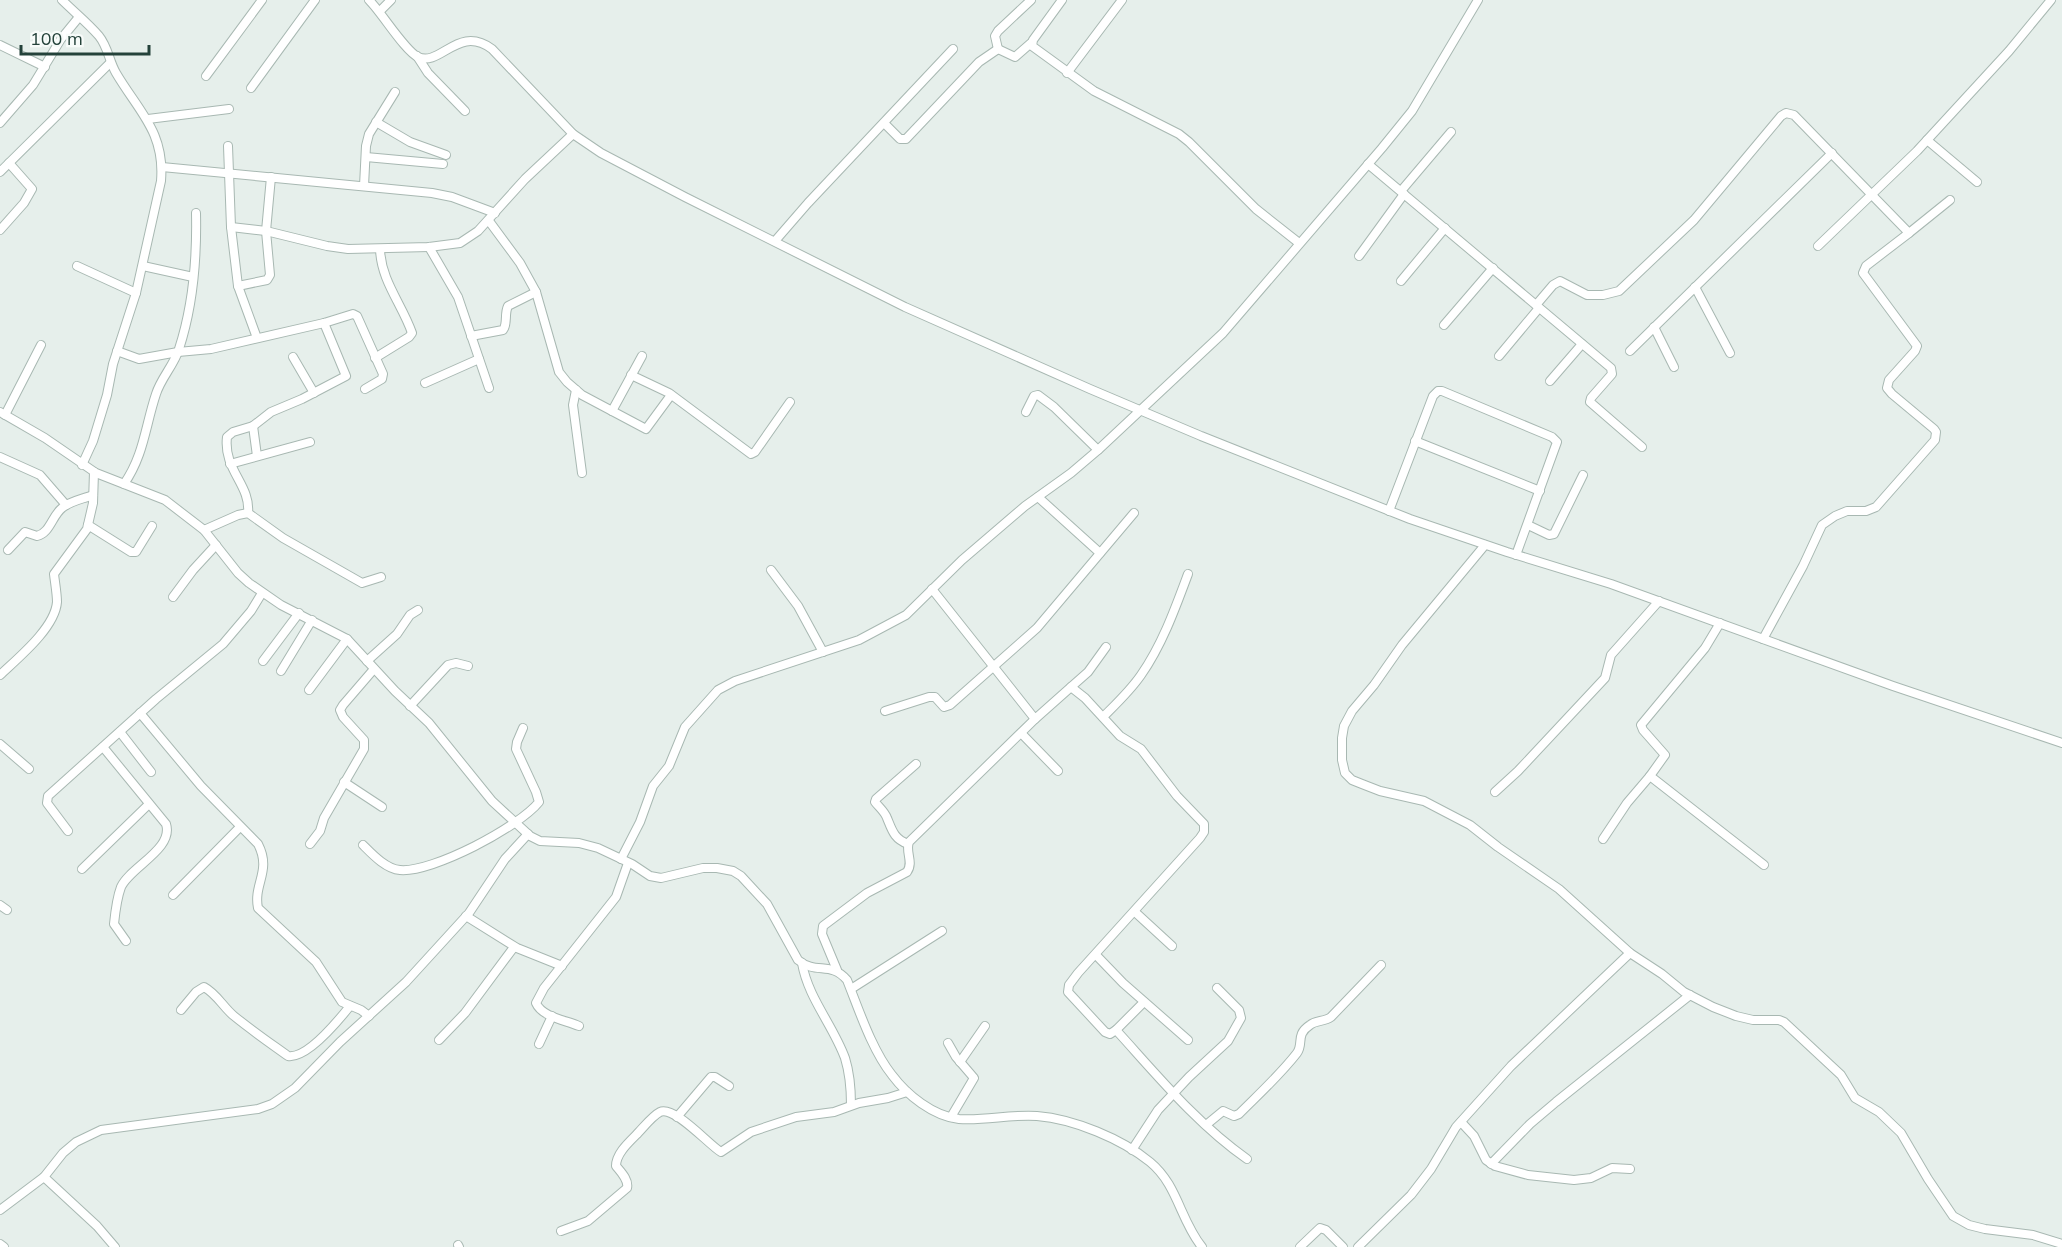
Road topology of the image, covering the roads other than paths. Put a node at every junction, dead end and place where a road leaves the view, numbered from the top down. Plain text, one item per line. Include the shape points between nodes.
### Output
1 (62, 0) edge
2 (262, 0) edge
3 (315, 0) edge
4 (369, 0) edge
5 (391, 0) edge
6 (1031, 0) edge
7 (1062, 0) edge
8 (1122, 0) edge
9 (1478, 0) edge
10 (2051, 0) edge
11 (380, 10) junction
12 (79, 16) junction
13 (1031, 43) junction
14 (0, 45) edge
15 (953, 49) dead end
16 (998, 49) junction
17 (417, 56) junction
18 (111, 63) junction
19 (45, 67) junction
20 (1067, 73) junction
21 (206, 76) dead end
22 (251, 88) dead end
23 (394, 93) dead end
24 (229, 109) dead end
25 (465, 111) dead end
26 (148, 119) junction
27 (376, 122) junction
28 (0, 123) edge
29 (884, 123) junction
30 (1451, 132) dead end
31 (573, 134) junction
32 (1927, 140) junction
33 (228, 146) dead end
34 (1832, 153) junction
35 (446, 154) dead end
36 (366, 157) junction
37 (9, 163) junction
38 (443, 164) dead end
39 (1368, 164) junction
40 (162, 167) junction
41 (0, 172) edge
42 (230, 172) junction
43 (271, 177) junction
44 (1977, 183) dead end
45 (364, 186) junction
46 (1402, 192) junction
47 (1872, 194) junction
48 (1950, 200) dead end
49 (196, 213) dead end
50 (492, 217) junction
51 (231, 227) junction
52 (1446, 228) junction
53 (0, 230) edge
54 (266, 231) junction
55 (1909, 232) junction
56 (775, 241) junction
57 (1299, 243) junction
58 (1818, 246) dead end
59 (429, 247) junction
60 (380, 249) junction
61 (1359, 256) dead end
62 (77, 266) dead end
63 (143, 267) junction
64 (1493, 268) junction
65 (193, 277) junction
66 (1401, 281) dead end
67 (238, 286) junction
68 (1695, 287) junction
69 (536, 292) junction
70 (136, 293) junction
71 (1537, 307) junction
72 (324, 323) junction
73 (1444, 325) dead end
74 (1654, 327) junction
75 (471, 336) junction
76 (257, 338) junction
77 (1582, 344) junction
78 (41, 345) dead end
79 (117, 351) junction
80 (178, 351) junction
81 (1630, 351) dead end
82 (1730, 353) dead end
83 (642, 356) dead end
84 (1499, 356) dead end
85 (294, 357) dead end
86 (375, 358) junction
87 (478, 358) junction
88 (1674, 367) dead end
89 (631, 375) junction
90 (1550, 381) dead end
91 (425, 383) dead end
92 (489, 388) dead end
93 (365, 389) dead end
94 (576, 390) junction
95 (314, 393) junction
96 (672, 395) junction
97 (790, 402) dead end
98 (612, 411) junction
99 (1141, 411) junction
100 (1026, 412) dead end
101 (3, 414) edge
102 (253, 426) junction
103 (1415, 441) junction
104 (310, 442) dead end
105 (1642, 447) dead end
106 (1098, 450) junction
107 (257, 456) junction
108 (0, 457) edge
109 (230, 464) junction
110 (82, 465) junction
111 (94, 472) junction
112 (582, 473) dead end
113 (1583, 476) dead end
114 (124, 484) junction
115 (1540, 491) junction
116 (93, 495) junction
117 (1038, 497) junction
118 (66, 505) junction
119 (1389, 511) junction
120 (248, 513) junction
121 (1134, 513) dead end
122 (88, 525) junction
123 (1528, 525) junction
124 (152, 526) dead end
125 (204, 530) junction
126 (216, 545) junction
127 (1485, 545) junction
128 (8, 550) dead end
129 (1100, 553) junction
130 (1516, 555) junction
131 (771, 570) dead end
132 (1188, 574) dead end
133 (381, 577) dead end
134 (932, 590) junction
135 (262, 593) junction
136 (173, 597) dead end
137 (1659, 601) junction
138 (418, 610) dead end
139 (299, 613) junction
140 (312, 620) junction
141 (1720, 623) junction
142 (347, 639) junction
143 (1763, 639) junction
144 (1106, 646) dead end
145 (823, 652) junction
146 (263, 661) dead end
147 (367, 661) junction
148 (468, 666) dead end
149 (993, 667) junction
150 (374, 669) junction
151 (2, 670) edge
152 (281, 671) dead end
153 (1071, 687) junction
154 (309, 690) dead end
155 (410, 706) junction
156 (885, 711) dead end
157 (140, 713) junction
158 (1103, 717) junction
159 (1035, 719) junction
160 (523, 729) dead end
161 (120, 732) junction
162 (1021, 733) junction
163 (2062, 743) edge
164 (0, 744) edge
165 (103, 747) junction
166 (916, 764) dead end
167 (29, 769) dead end
168 (1058, 771) dead end
169 (151, 772) dead end
170 (1650, 776) junction
171 (344, 782) junction
172 (1495, 792) dead end
173 (149, 804) junction
174 (382, 807) dead end
175 (515, 822) junction
176 (240, 827) junction
177 (68, 831) dead end
178 (528, 834) junction
179 (1603, 839) dead end
180 (310, 844) dead end
181 (908, 844) junction
182 (363, 845) dead end
183 (625, 861) junction
184 (1764, 865) dead end
185 (82, 869) dead end
186 (173, 895) dead end
187 (1135, 912) junction
188 (466, 916) junction
189 (942, 931) dead end
190 (126, 940) dead end
191 (514, 946) junction
192 (1172, 946) dead end
193 (1630, 953) junction
194 (1096, 955) junction
195 (802, 963) junction
196 (1381, 965) dead end
197 (562, 966) junction
198 (837, 970) junction
199 (1217, 988) dead end
200 (851, 990) junction
201 (1690, 995) junction
202 (1144, 1002) junction
203 (350, 1006) junction
204 (181, 1010) dead end
205 (369, 1016) junction
206 (552, 1016) junction
207 (579, 1026) dead end
208 (985, 1026) dead end
209 (1116, 1030) junction
210 (439, 1040) dead end
211 (1188, 1040) dead end
212 (948, 1043) dead end
213 (539, 1044) dead end
214 (960, 1062) junction
215 (729, 1086) dead end
216 (907, 1092) junction
217 (1174, 1093) junction
218 (851, 1105) junction
219 (677, 1117) junction
220 (951, 1117) junction
221 (1206, 1125) junction
222 (1458, 1125) junction
223 (1132, 1150) junction
224 (1247, 1159) dead end
225 (1491, 1164) junction
226 (1630, 1169) dead end
227 (44, 1176) junction
228 (0, 1210) edge
229 (561, 1231) dead end
230 (0, 1244) edge
231 (2062, 1244) edge
232 (4, 1247) edge
233 (115, 1247) edge
234 (1202, 1247) edge
235 (1300, 1247) edge
236 (1343, 1247) edge
237 (1358, 1247) edge

1 - 12 street
2 - 21 street
3 - 22 street
4 - 11 street
5 - 11 street
6 - 16 street via 998,31
7 - 13 street
8 - 20 street
9 - 39 street via 1412,111
10 - 32 street
11 - 17 street
12 - 18 street via 100,37
12 - 19 street
13 - 16 street via 1015,57
13 - 20 street
14 - 19 street
15 - 29 street
16 - 29 street via 979,62 906,139 900,139
17 - 25 street
17 - 31 street via 430,57 463,41 483,42
18 - 26 street
18 - 37 street
19 - 28 street
20 - 57 street via 1184,138 1256,209
23 - 27 street
24 - 26 street
26 - 40 street
27 - 35 street via 410,142
27 - 36 street via 369,134
29 - 56 street
30 - 46 street
31 - 50 street
31 - 56 street via 644,177
32 - 44 street
32 - 47 street
33 - 42 street
34 - 47 street
34 - 68 street
34 - 71 street via 1794,115 1783,114 1694,220 1619,291 1587,295 1560,281 1552,285
36 - 38 street
36 - 45 street
37 - 41 street
37 - 53 street via 32,189
39 - 46 street
39 - 57 street
40 - 42 street
40 - 63 street
42 - 43 street
42 - 51 street
43 - 45 street
43 - 54 street
45 - 50 street via 452,197
46 - 52 street
46 - 61 street
47 - 55 street
47 - 58 street
48 - 55 street
49 - 65 street
50 - 59 street via 460,243
50 - 69 street
51 - 54 street
51 - 67 street
52 - 64 street
52 - 66 street
54 - 60 street via 327,246
54 - 67 street via 269,278
55 - 143 street via 1866,266 1863,273 1917,346 1889,380 1887,388 1934,429 1935,440 1876,507 1847,511 1822,525
56 - 99 street via 905,307
57 - 99 street via 1223,333
59 - 60 street
59 - 75 street via 458,297
60 - 86 street via 385,277 412,333
62 - 70 street
63 - 65 street
63 - 70 street
64 - 71 street
64 - 73 street
65 - 80 street
67 - 76 street
68 - 74 street
68 - 82 street
69 - 75 street via 508,306 506,327 502,330
69 - 94 street via 558,372
70 - 79 street
71 - 77 street
71 - 84 street
72 - 76 street
72 - 86 street via 355,314
72 - 95 street via 346,376
74 - 81 street
74 - 88 street
75 - 87 street
76 - 80 street via 210,349
77 - 90 street
77 - 105 street via 1613,370 1590,402
78 - 101 street
79 - 80 street via 139,359
79 - 110 street via 93,441
80 - 114 street via 158,389 142,451
83 - 89 street
85 - 95 street
86 - 93 street via 384,376
87 - 91 street
87 - 92 street
89 - 96 street
89 - 98 street
94 - 98 street
94 - 112 street via 573,405
95 - 102 street via 271,412
96 - 97 street via 751,454
96 - 98 street via 646,429
99 - 106 street
99 - 119 street
100 - 106 street via 1034,396 1038,396
101 - 110 street
102 - 107 street
102 - 109 street via 227,436
103 - 115 street
103 - 115 street via 1433,396 1442,391 1556,440
103 - 119 street
104 - 107 street
106 - 117 street
107 - 109 street
108 - 118 street via 40,475
109 - 120 street via 248,498
110 - 111 street
111 - 114 street
111 - 116 street
113 - 123 street via 1554,534
114 - 125 street via 165,500
115 - 123 street
116 - 118 street
116 - 122 street
117 - 129 street
117 - 134 street
118 - 128 street via 43,534 25,532
119 - 127 street
120 - 125 street
120 - 133 street via 362,583
121 - 129 street
122 - 124 street via 131,552 136,552
122 - 151 street via 54,574 57,603 52,619 24,653
123 - 130 street
125 - 126 street
126 - 135 street via 238,573
126 - 136 street
127 - 130 street
127 - 193 street via 1352,711 1344,726 1341,760 1352,780 1424,801 1470,825 1559,889
129 - 149 street via 1037,628
130 - 137 street
131 - 145 street via 798,606
132 - 158 street via 1153,655 1134,684
134 - 145 street via 906,615 883,629
134 - 149 street
135 - 139 street
135 - 157 street via 223,644
137 - 141 street
137 - 172 street via 1611,654 1605,678
138 - 147 street
139 - 140 street
139 - 146 street
140 - 142 street
140 - 152 street
141 - 143 street
141 - 170 street via 1705,648 1641,725 1665,754
142 - 147 street
142 - 154 street
143 - 163 street
144 - 153 street
145 - 183 street via 718,690 685,727 666,769 653,786
147 - 150 street
148 - 155 street via 448,665
149 - 156 street via 947,707 929,697
149 - 159 street
150 - 155 street
150 - 171 street via 341,708 340,713 366,743
153 - 158 street
153 - 159 street
155 - 175 street
157 - 161 street
157 - 176 street
158 - 187 street via 1120,736 1141,749 1205,828
159 - 162 street
160 - 175 street via 516,749 539,802
161 - 165 street
161 - 169 street
162 - 168 street
162 - 181 street
164 - 167 street
165 - 173 street
165 - 177 street via 46,800
166 - 181 street via 875,802 887,816 892,832
170 - 179 street
170 - 184 street
171 - 174 street
171 - 180 street
173 - 185 street
173 - 190 street via 168,830 158,849 121,887 114,924
175 - 178 street
175 - 182 street via 484,842 424,867 404,871 390,867
176 - 186 street
176 - 203 street via 263,854 258,908 316,962 342,1002
178 - 183 street via 540,841 598,848
178 - 188 street via 505,859
181 - 198 street via 908,872 867,893 823,926 822,934
183 - 195 street via 661,878 703,868 733,871 766,904
183 - 197 street via 616,897
187 - 192 street
187 - 194 street
188 - 191 street
188 - 205 street
189 - 200 street
191 - 197 street
191 - 210 street
193 - 201 street
193 - 222 street via 1536,1041
194 - 202 street
194 - 209 street via 1074,979 1068,992 1105,1032
195 - 198 street
195 - 218 street via 808,986 844,1057
196 - 221 street via 1331,1017 1316,1021 1303,1032 1297,1052 1239,1114 1223,1111
197 - 206 street via 536,1003
198 - 200 street
199 - 217 street via 1239,1010 1241,1018 1228,1041
200 - 216 street via 882,1060
201 - 225 street via 1530,1124
201 - 231 street via 1736,1016 1784,1022 1840,1075 1855,1098 1896,1127 1945,1207 1961,1221
202 - 209 street
202 - 211 street
203 - 204 street via 305,1051 293,1056 234,1016 204,987
203 - 205 street
205 - 227 street via 295,1089 272,1104 101,1130 76,1142
206 - 207 street
206 - 213 street
208 - 214 street
209 - 217 street
212 - 214 street
214 - 220 street via 974,1078
215 - 219 street via 711,1077
216 - 218 street
216 - 220 street
217 - 221 street
217 - 223 street
218 - 219 street via 757,1130 722,1152
219 - 229 street via 659,1112 618,1156 616,1162 627,1188 588,1221
220 - 223 street via 1060,1119
221 - 224 street
222 - 225 street via 1474,1136
222 - 237 street via 1417,1188
223 - 234 street via 1165,1177 1192,1235
225 - 226 street via 1528,1175 1574,1180 1591,1178 1612,1168
227 - 228 street
227 - 233 street
230 - 232 street
235 - 236 street via 1320,1228

